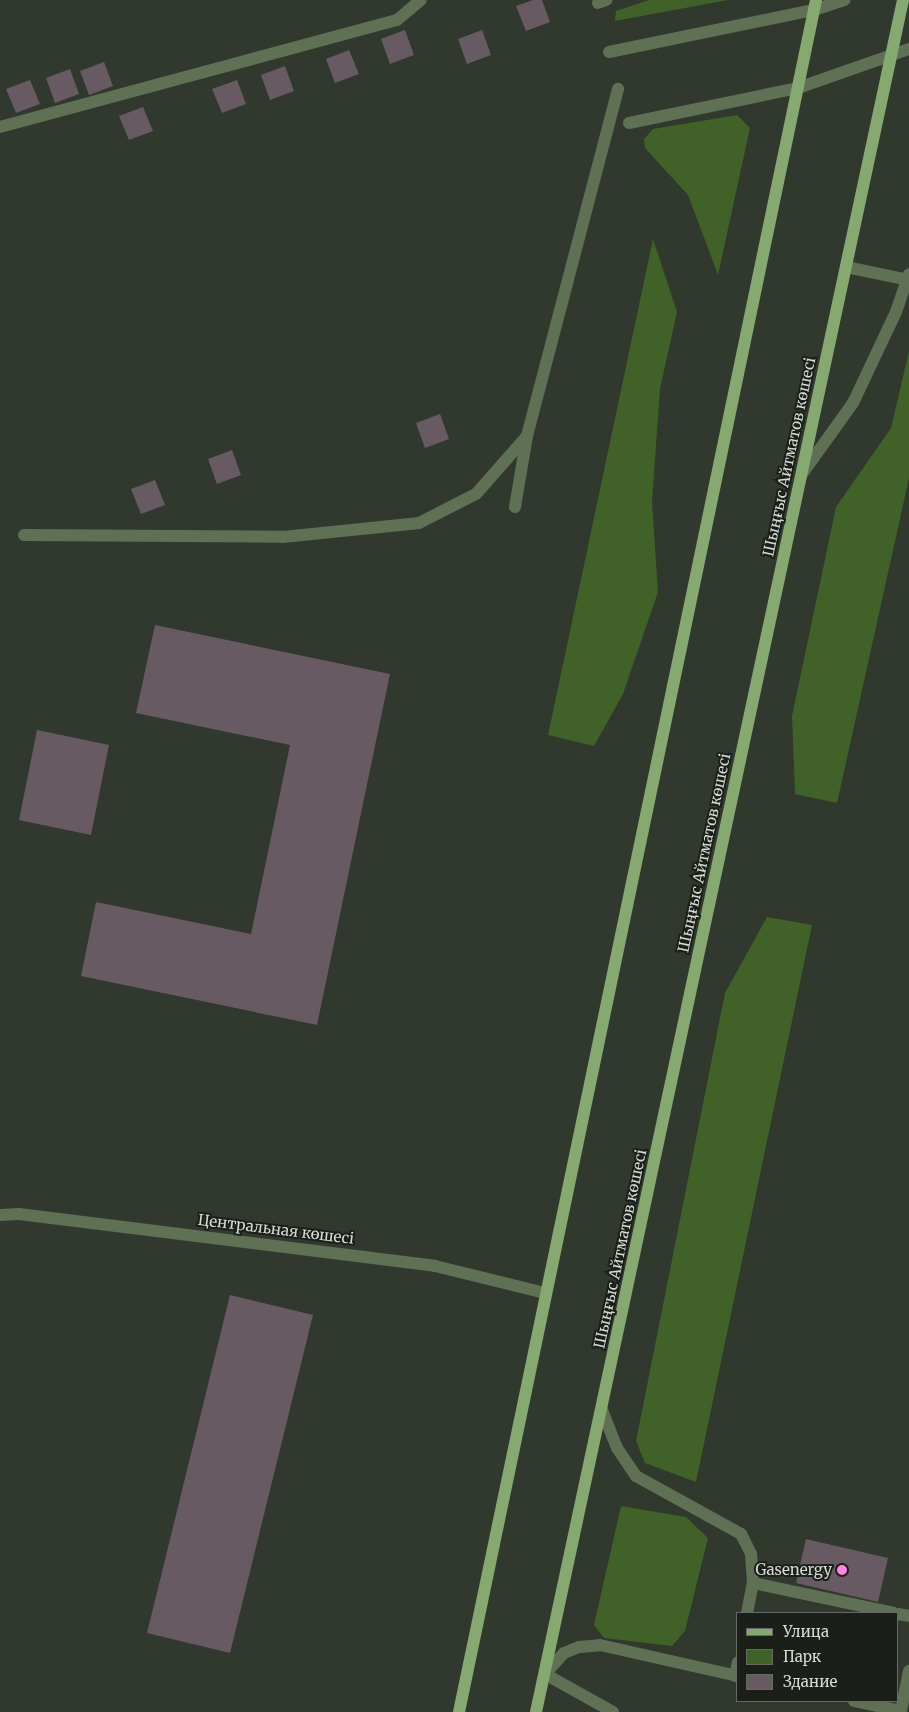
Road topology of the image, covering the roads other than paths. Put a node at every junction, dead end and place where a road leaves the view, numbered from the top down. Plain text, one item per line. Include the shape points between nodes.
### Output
1 (421, 0) edge
2 (844, 0) edge
3 (903, 0) edge
4 (815, 5) edge
5 (909, 50) edge
6 (609, 52) dead end
7 (892, 54) junction
8 (798, 88) junction
9 (618, 89) dead end
10 (629, 123) dead end
11 (0, 127) edge
12 (846, 267) junction
13 (908, 278) edge
14 (527, 436) junction
15 (802, 474) junction
16 (515, 507) dead end
17 (24, 536) dead end
18 (0, 1215) edge
19 (545, 1293) junction
20 (602, 1410) junction
21 (754, 1584) junction
22 (748, 1612) edge
23 (887, 1612) edge
24 (909, 1671) edge
25 (544, 1674) junction
26 (736, 1676) edge
27 (859, 1702) edge
28 (459, 1712) edge
29 (536, 1712) edge
30 (613, 1712) edge

1 - 11 street via 397,20
2 - 4 street
3 - 7 main road, Шыңғыс Айтматов көшесі
4 - 6 street
4 - 8 main road
5 - 7 street
7 - 8 street
7 - 12 main road, Шыңғыс Айтматов көшесі
8 - 10 street
8 - 19 main road
9 - 14 street
12 - 13 street
12 - 15 main road, Шыңғыс Айтматов көшесі
13 - 15 street via 896,312 853,403
14 - 16 street
14 - 17 street via 476,494 419,524 283,537
15 - 20 main road, Шыңғыс Айтматов көшесі
18 - 19 street, Центральная көшесі via 19,1214 435,1266
19 - 28 main road
20 - 21 street via 617,1448 636,1476 740,1534 751,1554
20 - 25 main road, Шыңғыс Айтматов көшесі
21 - 22 street
21 - 23 street
24 - 27 street via 901,1711
25 - 26 street via 564,1654 579,1647 600,1645
25 - 29 main road, Шыңғыс Айтматов көшесі
25 - 30 street

